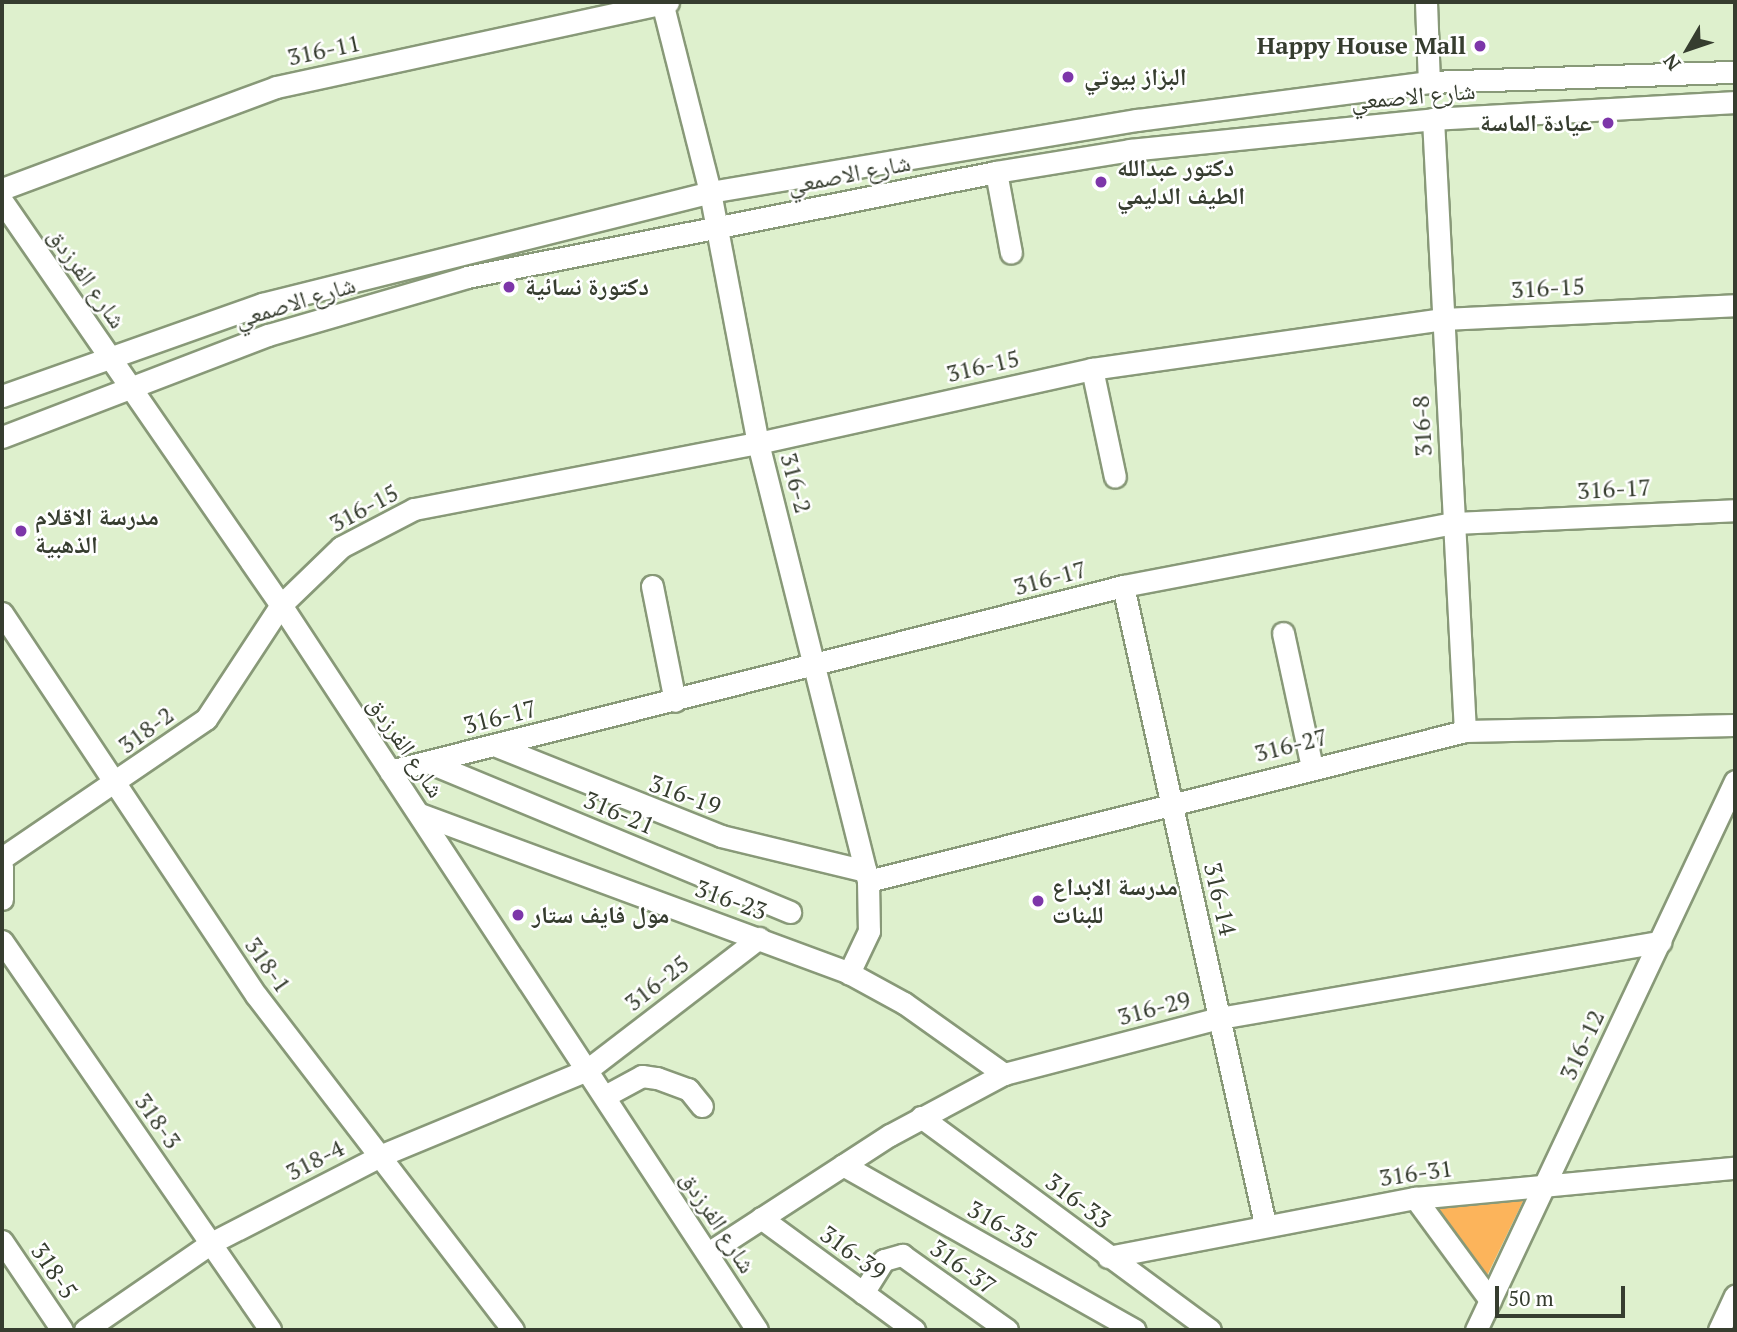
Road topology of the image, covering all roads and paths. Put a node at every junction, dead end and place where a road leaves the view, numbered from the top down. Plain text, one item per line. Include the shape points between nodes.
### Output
1 (664, 2) edge
2 (1426, 2) edge
3 (1735, 72) edge
4 (1429, 82) junction
5 (1735, 102) edge
6 (1433, 119) junction
7 (996, 172) junction
8 (2, 189) edge
9 (710, 192) junction
10 (2, 201) edge
11 (716, 227) junction
12 (11, 231) edge
13 (1011, 253) dead end
14 (1735, 305) edge
15 (1443, 319) junction
16 (108, 356) junction
17 (1092, 369) junction
18 (129, 385) junction
19 (2, 396) edge
20 (2, 437) edge
21 (758, 443) junction
22 (1115, 477) dead end
23 (1735, 510) edge
24 (1454, 523) junction
25 (652, 586) dead end
26 (1123, 586) junction
27 (281, 605) junction
28 (2, 613) edge
29 (1283, 633) dead end
30 (817, 666) junction
31 (675, 701) junction
32 (1735, 725) edge
33 (1465, 731) junction
34 (494, 746) junction
35 (428, 762) junction
36 (1312, 767) junction
37 (390, 771) junction
38 (1735, 781) edge
39 (114, 785) junction
40 (1171, 803) junction
41 (420, 814) junction
42 (2, 858) edge
43 (2, 866) edge
44 (867, 876) junction
45 (2, 899) edge
46 (790, 912) dead end
47 (759, 938) junction
48 (2, 941) edge
49 (1660, 942) junction
50 (849, 973) junction
51 (1219, 1018) junction
52 (587, 1070) junction
53 (1004, 1074) junction
54 (605, 1096) junction
55 (702, 1106) dead end
56 (921, 1117) junction
57 (382, 1155) junction
58 (843, 1165) junction
59 (1735, 1168) edge
60 (1545, 1184) junction
61 (1415, 1199) junction
62 (761, 1218) junction
63 (1265, 1224) junction
64 (2, 1241) edge
65 (211, 1243) junction
66 (708, 1253) junction
67 (1108, 1257) junction
68 (863, 1293) junction
69 (1735, 1295) edge
70 (1490, 1300) junction
71 (1209, 1326) edge
72 (62, 1330) edge
73 (85, 1330) edge
74 (271, 1330) edge
75 (513, 1330) edge
76 (757, 1330) edge
77 (914, 1330) edge
78 (1007, 1330) edge
79 (1135, 1330) edge
80 (1476, 1330) edge
81 (1719, 1330) edge

1 - 8 street, 316-11 via 276,87
1 - 9 street, 316-2
2 - 4 street
3 - 4 street, شارع الاصمعي
4 - 9 street, شارع الاصمعي via 1136,120
5 - 6 street, شارع الاصمعي
6 - 7 street, شارع الاصمعي via 1130,150
6 - 15 street, 316-8
7 - 11 street, شارع الاصمعي
7 - 13 street
9 - 11 street, 316-2
9 - 16 street, شارع الاصمعي via 454,251 262,304
10 - 12 street, شارع الفرزدق
11 - 18 street, شارع الاصمعي via 467,277 268,335
11 - 21 street, 316-2
12 - 16 street, شارع الفرزدق
14 - 15 street, 316-15
15 - 17 street, 316-15
15 - 24 street, 316-8
16 - 18 street, شارع الفرزدق
16 - 19 street, شارع الاصمعي
17 - 21 street, 316-15
17 - 22 street
18 - 20 street, شارع الاصمعي
18 - 27 street, شارع الفرزدق
21 - 27 street, 316-15 via 414,509 341,547
21 - 30 street, 316-2
23 - 24 street, 316-17
24 - 26 street, 316-17
24 - 33 street, 316-8
25 - 31 street
26 - 30 street, 316-17
26 - 40 street, 316-14
27 - 37 street, شارع الفرزدق
27 - 39 street, 318-2 via 206,719
28 - 39 street, 318-1
29 - 36 street
30 - 31 street, 316-17
30 - 44 street, 316-2
31 - 34 street, 316-17
32 - 33 street, 316-27
33 - 36 street, 316-27
34 - 35 street, 316-17
34 - 44 street, 316-19 via 721,836
35 - 37 street, 316-17
35 - 46 street, 316-21
36 - 40 street, 316-27
37 - 41 street, شارع الفرزدق
38 - 49 street, 316-12
39 - 42 street, 318-2
39 - 57 street, 318-1 via 256,995
40 - 44 street, 316-27
40 - 51 street, 316-14
41 - 47 street, 316-23
41 - 52 street, شارع الفرزدق
43 - 45 street
44 - 50 street, 316-2 via 869,931
47 - 50 street, 316-23
47 - 52 street, 316-25
48 - 65 street, 318-3
49 - 51 street, 316-29
49 - 60 street, 316-12
50 - 53 street, 316-23 via 904,1003
51 - 53 street, 316-29
51 - 63 street, 316-14
52 - 54 street, شارع الفرزدق
52 - 57 street, 318-4
53 - 56 street, 316-29
54 - 55 street via 642,1076 676,1082
54 - 66 street, شارع الفرزدق
56 - 58 street, 316-29
56 - 67 street, 316-33
57 - 65 street, 318-4
57 - 75 street, 318-1
58 - 62 street, 316-29
58 - 79 street, 316-35
59 - 60 street, 316-31
60 - 61 street, 316-31
60 - 70 street, 316-12
61 - 63 street, 316-31
61 - 70 street
62 - 66 street, 316-29
62 - 68 street, 316-39
63 - 67 street, 316-31
64 - 72 street, 318-5
65 - 73 street, 318-4
65 - 74 street, 318-3
66 - 76 street, شارع الفرزدق
67 - 71 street, 316-33
68 - 77 street, 316-39
68 - 78 street, 316-37 via 884,1261 902,1255
69 - 81 street
70 - 80 street, 316-12

